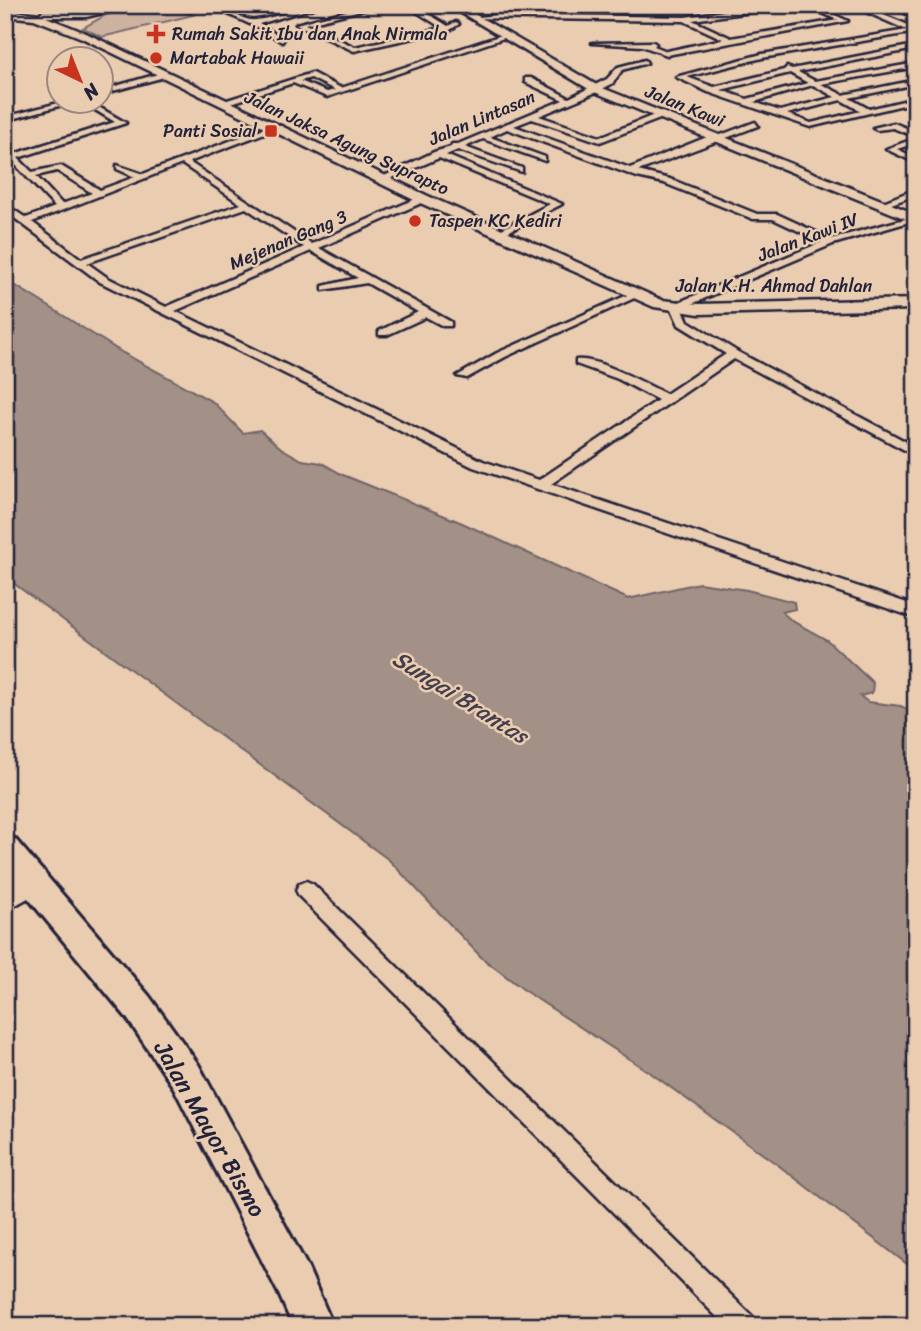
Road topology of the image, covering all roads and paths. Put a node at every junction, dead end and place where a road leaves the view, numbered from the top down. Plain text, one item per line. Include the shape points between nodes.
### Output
1 (134, 5) edge
2 (211, 5) edge
3 (237, 5) edge
4 (320, 5) edge
5 (378, 5) edge
6 (409, 5) edge
7 (452, 5) edge
8 (466, 5) edge
9 (735, 5) edge
10 (807, 5) edge
11 (825, 5) edge
12 (873, 5) edge
13 (890, 5) edge
14 (525, 7) dead end
15 (782, 7) edge
16 (221, 9) junction
17 (5, 10) edge
18 (115, 10) junction
19 (747, 10) junction
20 (68, 16) junction
21 (523, 16) junction
22 (916, 16) edge
23 (479, 18) junction
24 (548, 18) junction
25 (687, 20) junction
26 (80, 22) junction
27 (254, 23) junction
28 (52, 24) junction
29 (852, 24) junction
30 (445, 27) junction
31 (915, 30) edge
32 (502, 34) junction
33 (883, 35) junction
34 (85, 36) junction
35 (282, 40) dead end
36 (729, 40) junction
37 (595, 43) dead end
38 (740, 46) dead end
39 (915, 47) edge
40 (751, 51) dead end
41 (762, 56) junction
42 (771, 61) dead end
43 (645, 62) dead end
44 (916, 65) edge
45 (780, 66) dead end
46 (790, 71) junction
47 (165, 74) junction
48 (528, 80) dead end
49 (293, 81) junction
50 (916, 82) edge
51 (814, 83) junction
52 (116, 88) edge
53 (596, 89) junction
54 (340, 90) junction
55 (711, 90) junction
56 (840, 97) junction
57 (568, 100) junction
58 (744, 102) junction
59 (222, 103) junction
60 (916, 103) edge
61 (46, 108) edge
62 (868, 111) junction
63 (779, 114) junction
64 (530, 115) junction
65 (662, 115) junction
66 (108, 116) edge
67 (5, 119) edge
68 (755, 124) dead end
69 (505, 125) junction
70 (272, 127) junction
71 (877, 128) dead end
72 (481, 136) junction
73 (916, 137) edge
74 (717, 138) junction
75 (456, 146) junction
76 (437, 154) junction
77 (7, 155) edge
78 (542, 159) dead end
79 (181, 160) junction
80 (916, 161) edge
81 (120, 167) dead end
82 (519, 170) dead end
83 (631, 171) junction
84 (30, 175) junction
85 (141, 176) junction
86 (382, 179) junction
87 (916, 192) edge
88 (99, 193) junction
89 (424, 199) junction
90 (249, 204) junction
91 (883, 204) junction
92 (5, 207) edge
93 (61, 208) junction
94 (915, 218) edge
95 (24, 222) junction
96 (499, 233) junction
97 (830, 242) junction
98 (311, 247) junction
99 (78, 263) junction
100 (597, 277) joint
101 (370, 280) junction
102 (327, 288) dead end
103 (636, 295) junction
104 (916, 304) edge
105 (676, 307) junction
106 (165, 310) junction
107 (427, 312) junction
108 (447, 324) dead end
109 (383, 333) dead end
110 (734, 354) junction
111 (580, 362) dead end
112 (463, 376) dead end
113 (666, 399) junction
114 (916, 452) edge
115 (540, 485) junction
116 (916, 612) edge
117 (5, 848) edge
118 (34, 880) junction
119 (306, 890) dead end
120 (5, 898) edge
121 (733, 1323) edge
122 (313, 1326) edge

1 - 18 main road
2 - 16 street
3 - 16 street
4 - 27 street
5 - 30 street via 299,24 356,49
6 - 30 street
7 - 23 main road, Jalan Kawi
8 - 23 street
9 - 19 street
10 - 11 street
10 - 29 street
12 - 31 street via 860,8
13 - 22 street
14 - 21 street
15 - 19 street
15 - 25 street
16 - 27 street
17 - 20 main road
17 - 28 main road, Jalan Jaksa Agung Suprapto
18 - 20 main road
18 - 26 main road
19 - 25 street
20 - 26 main road via 82,17
20 - 28 main road via 53,19
21 - 23 street
21 - 24 street
23 - 30 street
23 - 32 main road, Jalan Kawi
24 - 25 street
24 - 32 street via 507,20
25 - 36 street
26 - 28 main road
26 - 34 main road via 77,28
27 - 35 street
28 - 34 main road, Jalan Jaksa Agung Suprapto
29 - 33 street
29 - 36 street
31 - 33 street
32 - 53 main road, Jalan Kawi
32 - 54 street
33 - 39 street
33 - 41 street
34 - 47 main road, Jalan Jaksa Agung Suprapto
36 - 37 street via 665,53 643,44
36 - 38 street
39 - 46 street
40 - 41 street
41 - 42 street
41 - 55 street via 680,77
43 - 53 street, Jalan Lintasan via 620,68
44 - 51 street
45 - 46 street
46 - 51 street
46 - 55 street
47 - 52 street
47 - 59 main road, Jalan Jaksa Agung Suprapto
48 - 57 street
49 - 54 street via 326,95
49 - 54 street via 312,75
49 - 59 street
50 - 56 street
51 - 56 street
51 - 58 street
53 - 57 street, Jalan Lintasan
53 - 65 main road, Jalan Kawi
55 - 58 street
56 - 62 street
56 - 63 street
57 - 64 street, Jalan Lintasan
58 - 63 street
59 - 70 main road, Jalan Jaksa Agung Suprapto
60 - 62 street
61 - 67 street
62 - 63 street via 811,125
64 - 65 street via 600,140
64 - 69 street, Jalan Lintasan
65 - 74 main road, Jalan Kawi
66 - 77 street via 121,124
68 - 74 street
69 - 72 street, Jalan Lintasan
69 - 83 street
70 - 79 street
70 - 86 main road, Jalan Jaksa Agung Suprapto
71 - 73 street via 894,125
72 - 75 street, Jalan Lintasan
72 - 78 street
73 - 80 street via 890,149
74 - 83 street
74 - 91 main road, Jalan Kawi
75 - 76 street, Jalan Lintasan
75 - 82 street
76 - 86 street, Jalan Lintasan
76 - 96 street via 556,204
77 - 84 street
79 - 85 street
79 - 90 street
81 - 85 street
83 - 97 street via 756,216 774,216
84 - 88 street via 58,168
84 - 93 street
85 - 88 street
86 - 89 main road, Jalan Jaksa Agung Suprapto
87 - 91 street
88 - 93 street
89 - 96 main road, Jalan Jaksa Agung Suprapto
89 - 98 street, Mejenan Gang 3
90 - 98 street
90 - 99 street
91 - 94 main road, Jalan Kawi
92 - 95 street
93 - 95 street
94 - 97 street, Jalan Kawi IV
95 - 99 street
96 - 100 main road, Jalan Jaksa Agung Suprapto
97 - 105 street, Jalan Kawi IV
98 - 101 street
98 - 106 street, Mejenan Gang 3
99 - 106 street
100 - 103 main road, Jalan K.H. Ahmad Dahlan
101 - 102 street
101 - 107 street
103 - 105 main road, Jalan K.H. Ahmad Dahlan
103 - 112 street
104 - 105 main road, Jalan K.H. Ahmad Dahlan
105 - 110 street via 683,323
106 - 115 street via 478,464
107 - 108 street
107 - 109 street
110 - 113 street
110 - 114 street
111 - 113 street
113 - 115 street
115 - 116 street
117 - 118 main road, Jalan Mayor Bismo
118 - 120 main road
118 - 122 main road, Jalan Mayor Bismo via 138,1007 186,1076
119 - 121 street

